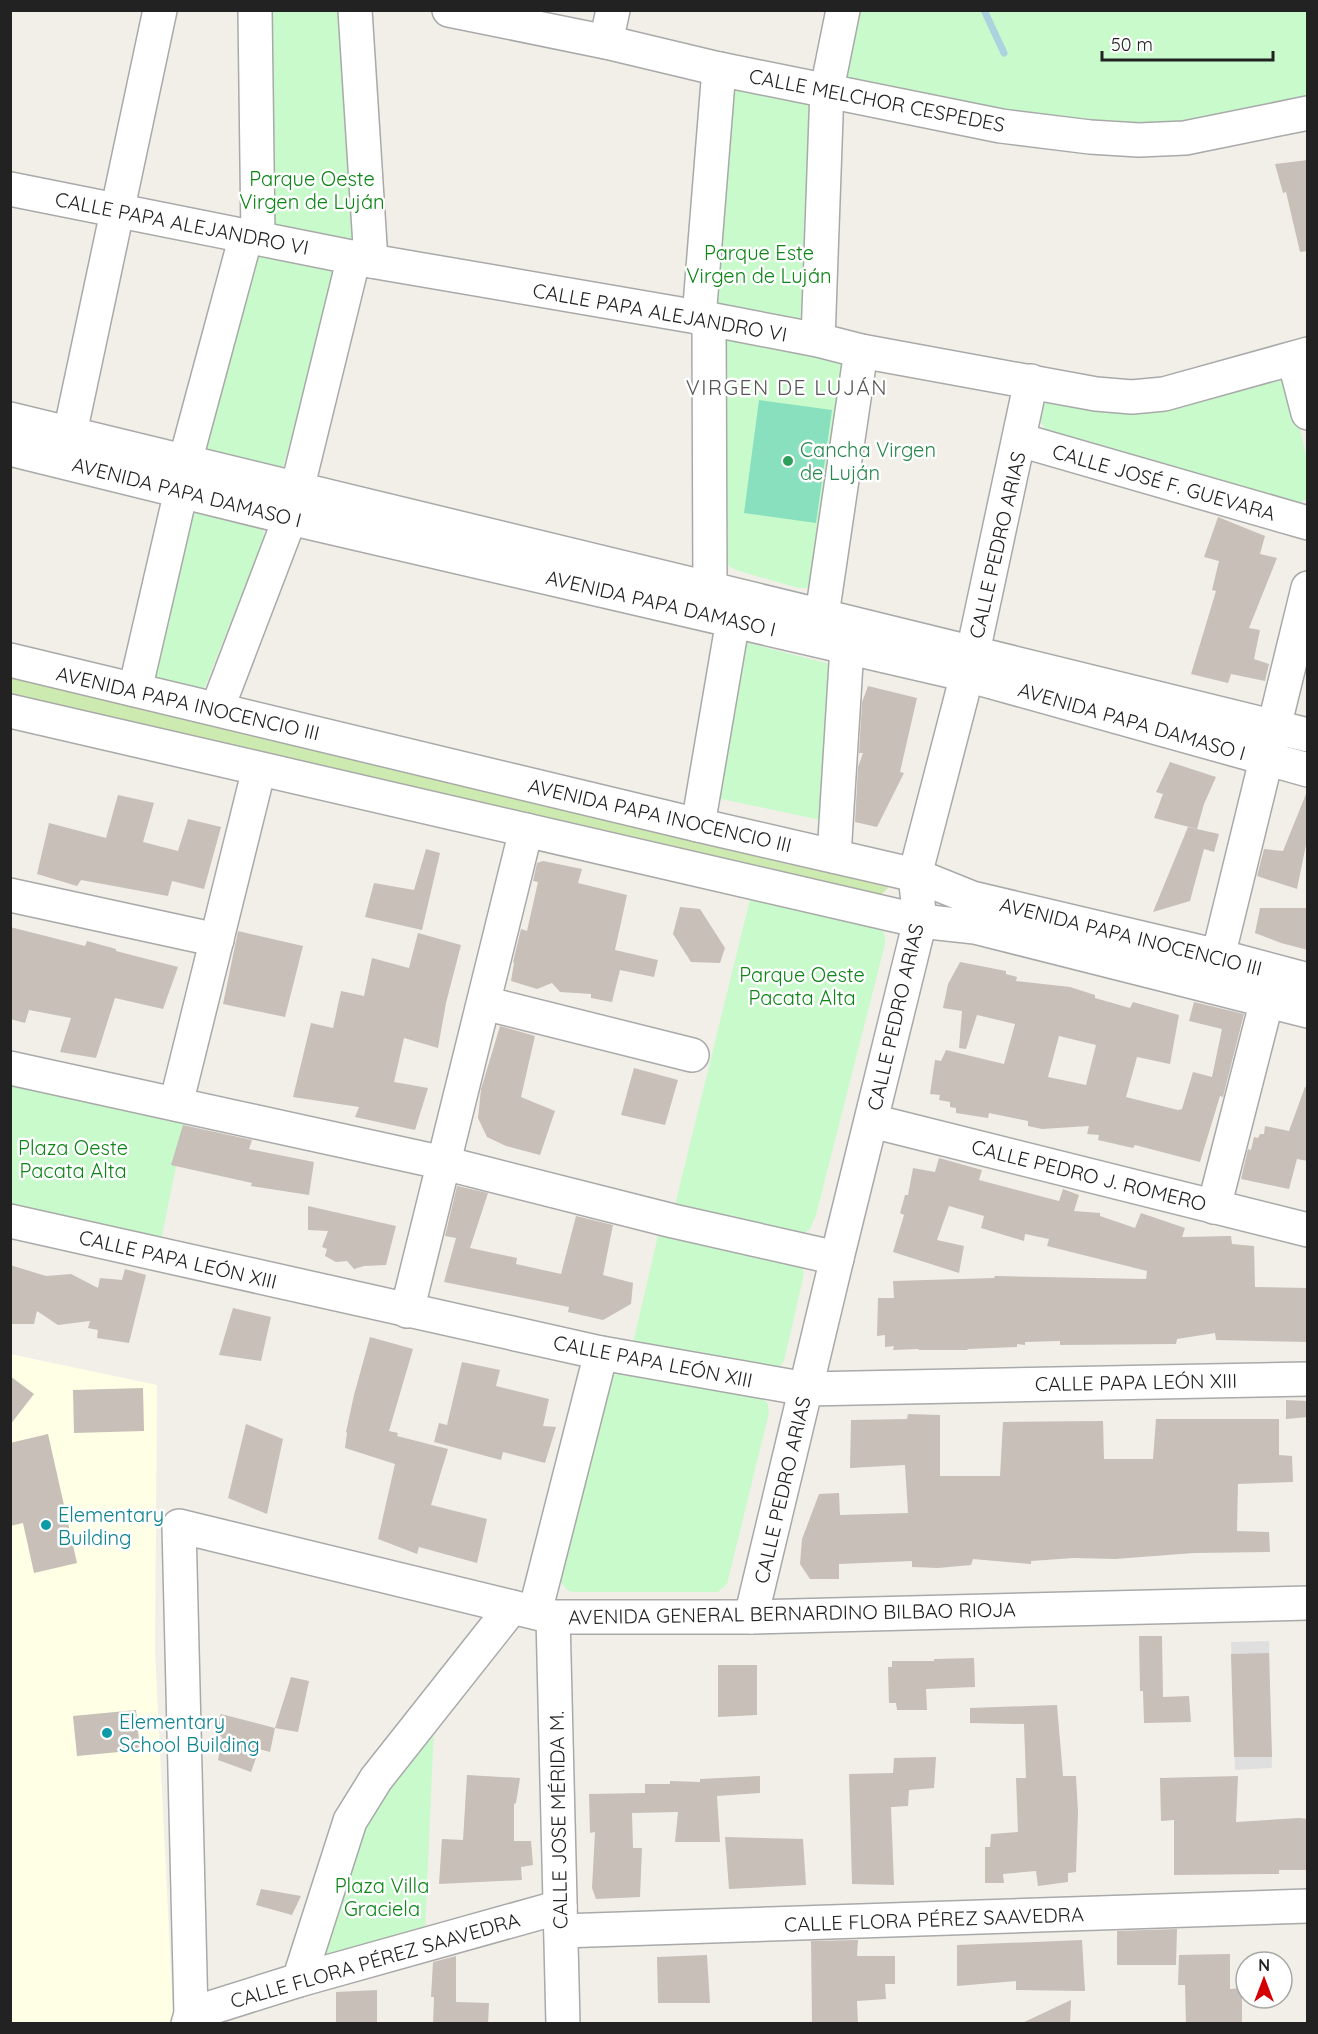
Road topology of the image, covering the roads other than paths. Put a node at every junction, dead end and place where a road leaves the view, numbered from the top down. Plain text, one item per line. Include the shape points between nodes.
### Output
1 (160, 10) edge
2 (255, 10) edge
3 (355, 10) edge
4 (450, 10) edge
5 (613, 10) edge
6 (843, 10) edge
7 (606, 42) junction
8 (720, 69) junction
9 (827, 89) junction
10 (1308, 112) edge
11 (10, 189) edge
12 (116, 210) junction
13 (252, 237) junction
14 (363, 259) junction
15 (704, 318) junction
16 (818, 340) junction
17 (861, 351) junction
18 (1301, 356) edge
19 (1031, 381) junction
20 (1308, 413) edge
21 (10, 419) edge
22 (70, 434) junction
23 (1020, 440) junction
24 (10, 449) edge
25 (183, 476) junction
26 (294, 504) junction
27 (1308, 523) edge
28 (1308, 588) edge
29 (710, 589) junction
30 (822, 615) junction
31 (733, 620) junction
32 (848, 647) junction
33 (10, 660) edge
34 (970, 663) junction
35 (135, 690) junction
36 (217, 710) junction
37 (10, 711) edge
38 (1274, 727) junction
39 (1308, 735) edge
40 (1266, 759) junction
41 (259, 769) junction
42 (1308, 770) edge
43 (698, 825) junction
44 (526, 830) junction
45 (834, 856) junction
46 (915, 875) junction
47 (10, 895) edge
48 (920, 921) junction
49 (218, 940) junction
50 (1215, 971) junction
51 (1308, 980) edge
52 (1267, 1000) junction
53 (484, 1003) junction
54 (1308, 1011) edge
55 (692, 1055) dead end
56 (10, 1068) edge
57 (176, 1104) junction
58 (872, 1121) junction
59 (444, 1163) junction
60 (1214, 1207) junction
61 (10, 1221) edge
62 (1308, 1230) edge
63 (837, 1258) junction
64 (407, 1311) junction
65 (601, 1353) junction
66 (1308, 1379) edge
67 (806, 1389) junction
68 (1308, 1603) edge
69 (533, 1612) junction
70 (751, 1617) junction
71 (1308, 1906) edge
72 (560, 1919) junction
73 (299, 1980) junction
74 (190, 2019) edge
75 (563, 2024) edge

1 - 12 street
2 - 13 street
3 - 14 street
4 - 7 street, CALLE MELCHOR CESPEDES
5 - 7 street
6 - 9 street
7 - 8 street, CALLE MELCHOR CESPEDES
8 - 9 street, CALLE MELCHOR CESPEDES
8 - 15 street
9 - 10 street, CALLE MELCHOR CESPEDES via 1001,126 1139,140 1185,138
9 - 16 street
11 - 12 street, CALLE PAPA ALEJANDRO VI
12 - 13 street, CALLE PAPA ALEJANDRO VI
12 - 22 street
13 - 14 street, CALLE PAPA ALEJANDRO VI
13 - 25 street
14 - 15 street, CALLE PAPA ALEJANDRO VI
14 - 26 street
15 - 16 street, CALLE PAPA ALEJANDRO VI
15 - 29 street
16 - 17 street, CALLE PAPA ALEJANDRO VI
17 - 19 street, CALLE PAPA ALEJANDRO VI
17 - 30 street
18 - 19 street, CALLE PAPA ALEJANDRO VI via 1164,394 1132,397
18 - 20 street
19 - 23 street, CALLE PEDRO ARIAS
21 - 22 street, AVENIDA PAPA DAMASO I
22 - 25 street, AVENIDA PAPA DAMASO I
23 - 27 street, CALLE JOSÉ F. GUEVARA
23 - 34 street, CALLE PEDRO ARIAS
24 - 25 street, AVENIDA PAPA DAMASO I
25 - 26 street, AVENIDA PAPA DAMASO I
25 - 35 street
26 - 29 street, AVENIDA PAPA DAMASO I
26 - 31 street, AVENIDA PAPA DAMASO I
26 - 36 street
28 - 38 street
29 - 30 street, AVENIDA PAPA DAMASO I
30 - 34 street, AVENIDA PAPA DAMASO I
31 - 32 street, AVENIDA PAPA DAMASO I
31 - 43 street
32 - 34 street, AVENIDA PAPA DAMASO I
32 - 45 street
33 - 35 street, AVENIDA PAPA INOCENCIO III
34 - 38 street, AVENIDA PAPA DAMASO I
34 - 40 street, AVENIDA PAPA DAMASO I
34 - 46 street, CALLE PEDRO ARIAS
35 - 36 street, AVENIDA PAPA INOCENCIO III
36 - 43 street, AVENIDA PAPA INOCENCIO III
37 - 41 street, AVENIDA PAPA INOCENCIO III
38 - 39 street, AVENIDA PAPA DAMASO I
38 - 40 street
40 - 42 street, AVENIDA PAPA DAMASO I
40 - 50 street
41 - 44 street, AVENIDA PAPA INOCENCIO III
41 - 49 street
43 - 45 street, AVENIDA PAPA INOCENCIO III
44 - 48 street, AVENIDA PAPA INOCENCIO III
44 - 53 street
45 - 46 street, AVENIDA PAPA INOCENCIO III
46 - 48 street, CALLE PEDRO ARIAS
46 - 50 street, AVENIDA PAPA INOCENCIO III via 972,898
47 - 49 street
48 - 50 street, AVENIDA PAPA INOCENCIO III via 975,927
48 - 58 street, CALLE PEDRO ARIAS
49 - 57 street
50 - 51 street, AVENIDA PAPA INOCENCIO III
50 - 52 street, AVENIDA PAPA INOCENCIO III
52 - 54 street, AVENIDA PAPA INOCENCIO III
52 - 60 street
53 - 55 street
53 - 59 street
56 - 57 street
57 - 59 street
58 - 60 street, CALLE PEDRO J. ROMERO
58 - 63 street, CALLE PEDRO ARIAS
59 - 63 street
59 - 64 street
60 - 62 street, CALLE PEDRO J. ROMERO
61 - 64 street, CALLE PAPA LEÓN XIII
63 - 67 street, CALLE PEDRO ARIAS
64 - 65 street, CALLE PAPA LEÓN XIII
65 - 67 street, CALLE PAPA LEÓN XIII
65 - 69 street
66 - 67 street, CALLE PAPA LEÓN XIII
67 - 70 street, CALLE PEDRO ARIAS
68 - 70 street, AVENIDA GENERAL BERNARDINO BILBAO RIOJA
69 - 70 street, AVENIDA GENERAL BERNARDINO BILBAO RIOJA
69 - 72 street, CALLE JOSE MÉRIDA M.
69 - 73 street via 376,1779 350,1821
69 - 74 street, AVENIDA GENERAL BERNARDINO BILBAO RIOJA via 179,1526
71 - 72 street, CALLE FLORA PÉREZ SAAVEDRA
72 - 73 street, CALLE FLORA PÉREZ SAAVEDRA
72 - 75 street, CALLE JOSE MÉRIDA M.
73 - 74 street, CALLE FLORA PÉREZ SAAVEDRA

